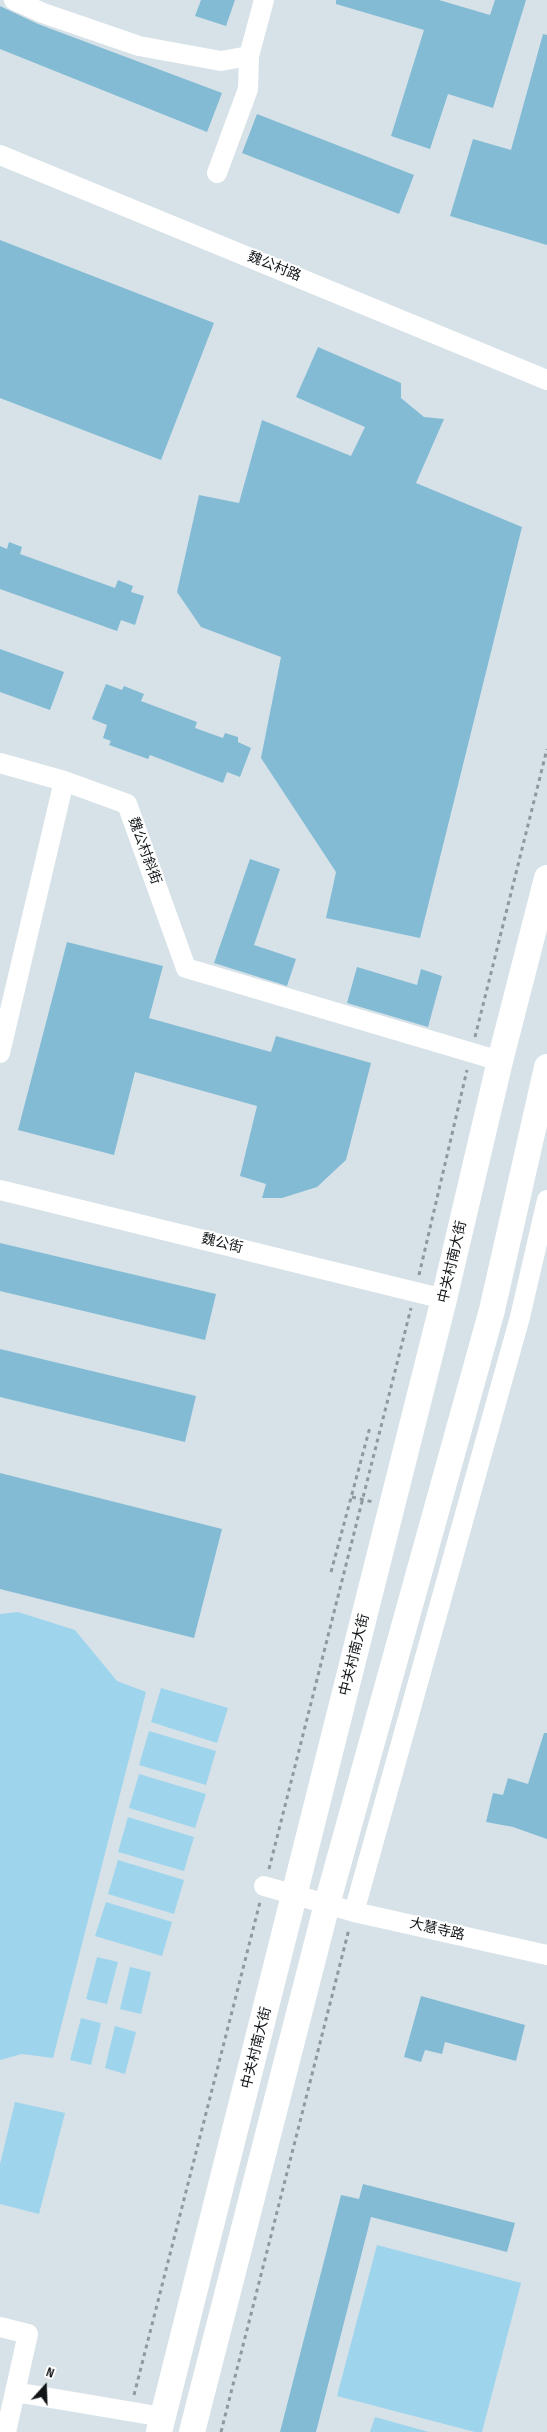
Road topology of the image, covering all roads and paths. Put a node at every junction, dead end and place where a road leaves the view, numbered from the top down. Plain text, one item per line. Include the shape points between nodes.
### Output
1 (14, 0) edge
2 (264, 0) edge
3 (249, 56) junction
4 (0, 155) edge
5 (217, 173) dead end
6 (547, 380) edge
7 (547, 749) edge
8 (0, 763) edge
9 (64, 781) junction
10 (547, 878) edge
11 (0, 1053) edge
12 (471, 1053) junction
13 (500, 1061) junction
14 (547, 1067) edge
15 (0, 1190) edge
16 (547, 1200) edge
17 (415, 1292) junction
18 (444, 1299) junction
19 (370, 1427) dead end
20 (331, 1572) dead end
21 (264, 1886) junction
22 (296, 1895) junction
23 (327, 1904) junction
24 (354, 1912) junction
25 (547, 1955) edge
26 (0, 2327) edge
27 (15, 2392) junction
28 (130, 2412) junction
29 (161, 2424) edge
30 (6, 2432) edge
31 (192, 2432) edge
32 (221, 2432) edge

1 - 3 street via 43,14 139,46 220,61
2 - 3 street
3 - 5 street via 248,88
4 - 6 street, 魏公村路
7 - 12 path
8 - 9 street, 魏公村斜街
9 - 11 street
9 - 12 street, 魏公村斜街 via 127,804 186,968
10 - 13 main road, 中关村南大街
12 - 13 street
12 - 17 path
13 - 18 main road, 中关村南大街
14 - 23 main road via 492,1310
15 - 17 street, 魏公街
16 - 24 street via 520,1317
17 - 18 street, 魏公街
17 - 21 path
18 - 22 main road, 中关村南大街
19 - 20 path
21 - 22 street, 大慧寺路
21 - 28 path
22 - 23 street, 大慧寺路
22 - 29 main road, 中关村南大街
23 - 24 street, 大慧寺路
23 - 31 main road
24 - 25 street, 大慧寺路
24 - 32 path
26 - 27 street via 28,2334
27 - 28 street
27 - 30 street
28 - 29 street

